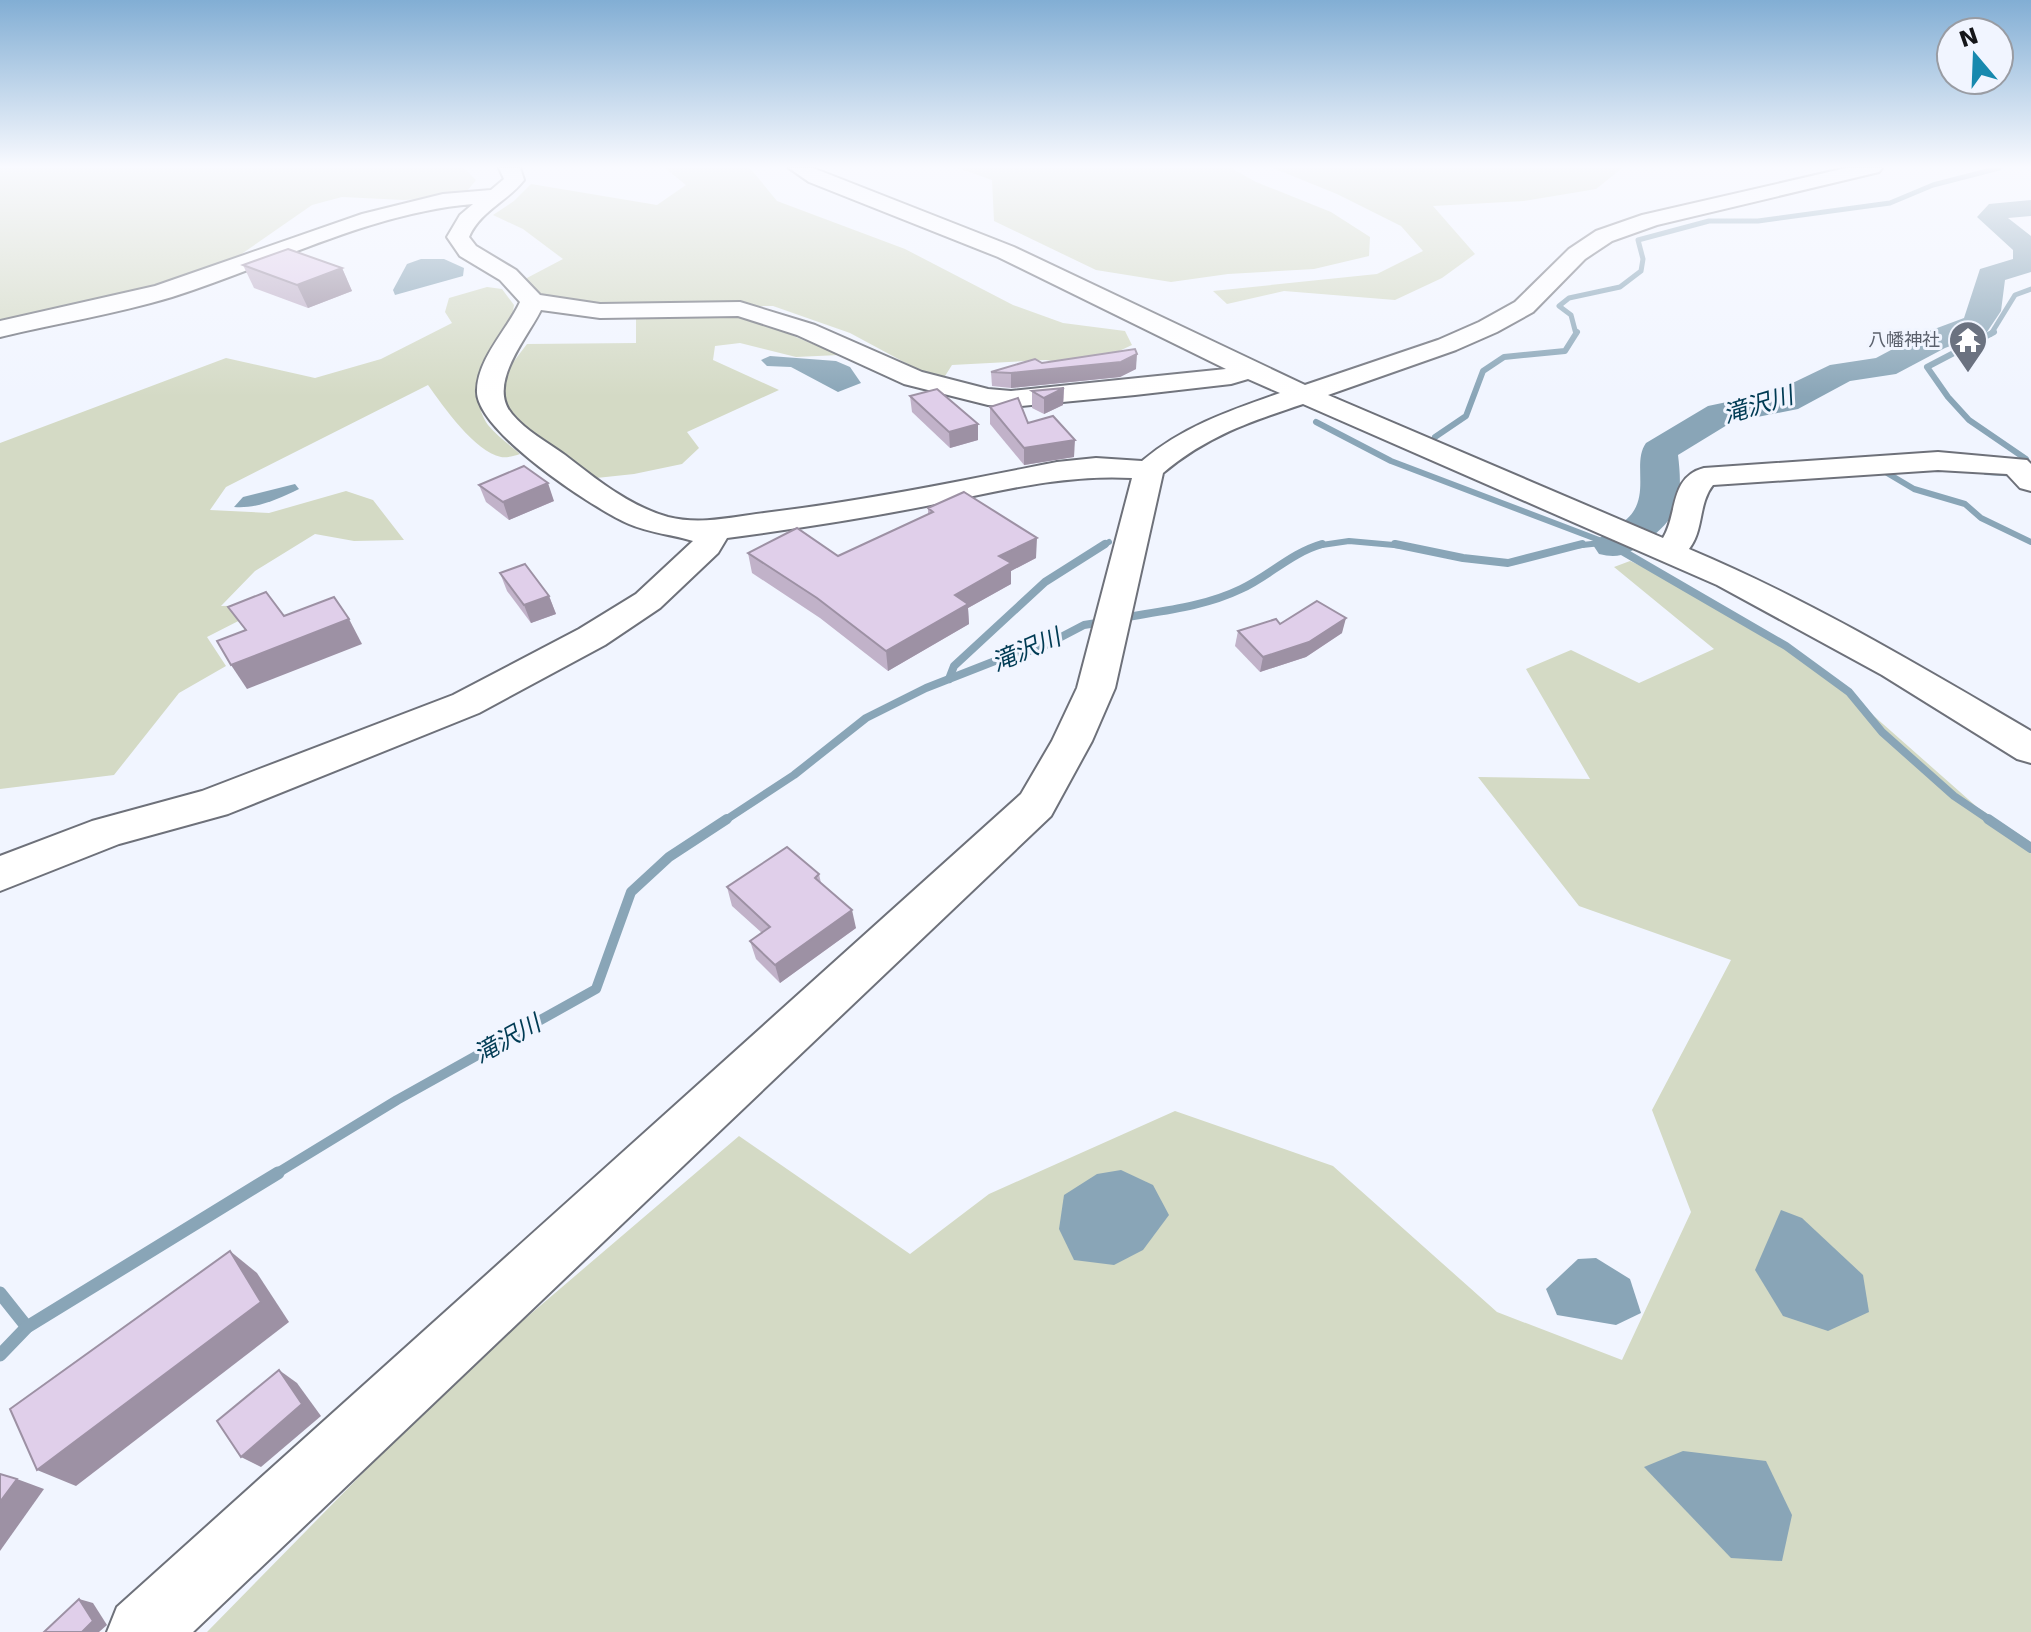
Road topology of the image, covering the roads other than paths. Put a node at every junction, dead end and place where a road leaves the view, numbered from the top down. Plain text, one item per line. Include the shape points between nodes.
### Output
1 (295, 244) edge
2 (463, 244) edge
3 (986, 244) edge
4 (1592, 244) edge
5 (532, 301) junction
6 (0, 329) edge
7 (1250, 370) junction
8 (1307, 393) junction
9 (1149, 470) junction
10 (2026, 472) edge
11 (716, 528) junction
12 (1670, 551) junction
13 (2031, 749) edge
14 (0, 874) edge
15 (142, 1632) edge

1 - 6 street via 162,292
2 - 5 street via 508,275
3 - 7 street
4 - 8 street via 1524,307 1488,327
5 - 7 street via 600,311 740,309 796,326 913,378 988,397 1135,387
5 - 11 street via 524,324 493,372 489,396 499,417 623,510 681,529
7 - 8 street
8 - 9 street via 1220,423 1180,444
8 - 12 street via 1448,459
9 - 11 street via 1057,471
9 - 15 street via 1096,688 1036,805
10 - 12 street via 1938,461 1704,477 1691,493 1682,536
11 - 14 street via 706,546 648,601 466,704 213,803 107,832
12 - 13 street via 1895,667

